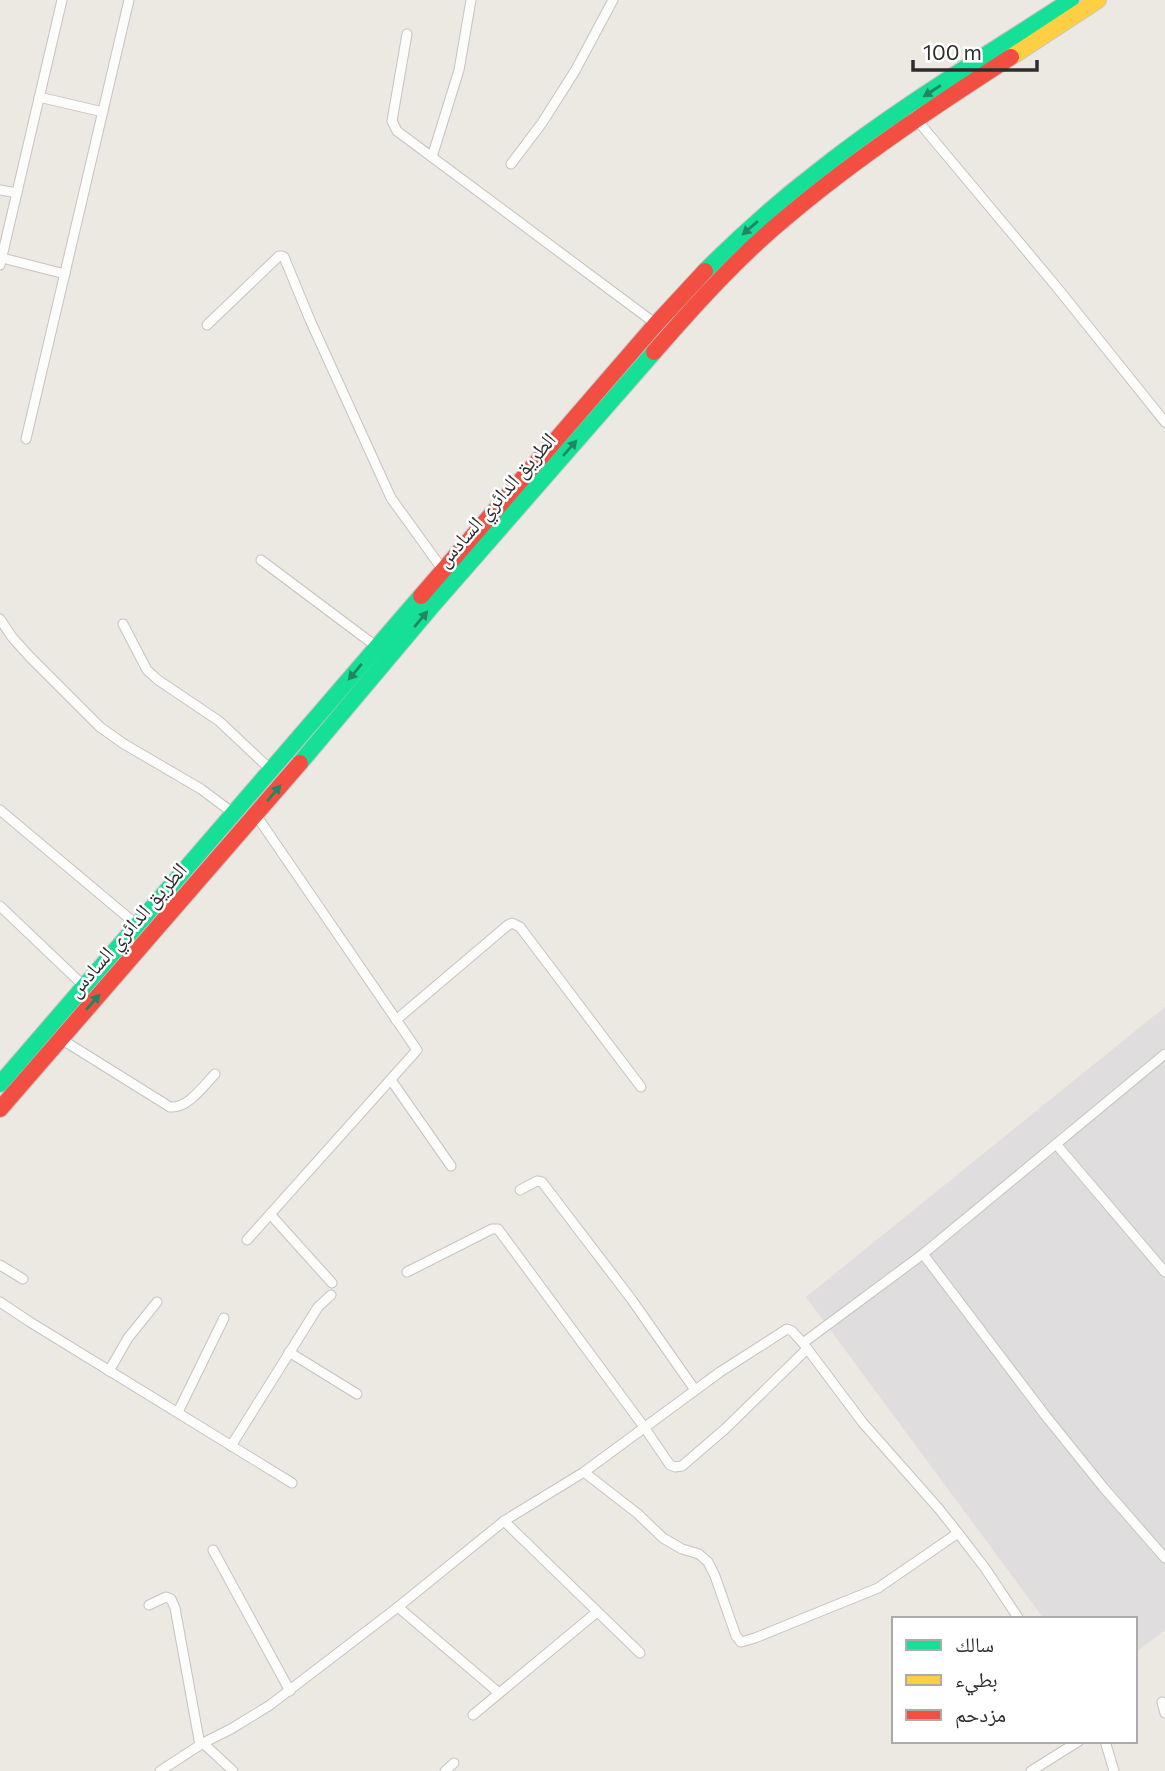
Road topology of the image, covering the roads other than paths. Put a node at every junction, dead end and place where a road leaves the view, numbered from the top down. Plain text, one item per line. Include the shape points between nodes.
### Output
1 (62, 0) edge
2 (129, 0) edge
3 (471, 0) edge
4 (614, 0) edge
5 (1071, 0) edge
6 (1098, 0) edge
7 (407, 34) dead end
8 (39, 97) junction
9 (103, 112) junction
10 (912, 113) junction
11 (432, 157) junction
12 (511, 164) dead end
13 (0, 190) edge
14 (17, 193) junction
15 (1, 262) edge
16 (65, 274) junction
17 (681, 308) junction
18 (656, 324) junction
19 (207, 325) dead end
20 (1165, 422) edge
21 (26, 439) dead end
22 (261, 560) dead end
23 (443, 570) junction
24 (0, 619) edge
25 (122, 624) dead end
26 (377, 647) junction
27 (271, 769) junction
28 (0, 810) edge
29 (233, 813) junction
30 (256, 815) junction
31 (221, 827) junction
32 (234, 838) junction
33 (0, 906) edge
34 (137, 925) junction
35 (84, 986) junction
36 (396, 1020) junction
37 (61, 1039) junction
38 (1165, 1054) edge
39 (215, 1073) dead end
40 (391, 1080) junction
41 (0, 1084) edge
42 (641, 1087) dead end
43 (0, 1109) edge
44 (1056, 1144) junction
45 (451, 1166) dead end
46 (520, 1190) dead end
47 (270, 1214) junction
48 (247, 1240) dead end
49 (923, 1254) junction
50 (0, 1265) edge
51 (407, 1272) dead end
52 (1165, 1272) edge
53 (23, 1279) dead end
54 (332, 1283) dead end
55 (331, 1295) dead end
56 (0, 1302) edge
57 (157, 1302) dead end
58 (224, 1318) dead end
59 (805, 1346) junction
60 (289, 1352) junction
61 (109, 1371) junction
62 (695, 1390) junction
63 (357, 1394) dead end
64 (178, 1412) junction
65 (644, 1427) junction
66 (230, 1446) junction
67 (584, 1472) junction
68 (292, 1483) dead end
69 (504, 1521) junction
70 (958, 1532) junction
71 (213, 1550) dead end
72 (1165, 1558) edge
73 (149, 1605) dead end
74 (398, 1607) junction
75 (597, 1612) junction
76 (1018, 1617) edge
77 (640, 1653) dead end
78 (290, 1691) junction
79 (499, 1693) junction
80 (1162, 1702) dead end
81 (1165, 1713) edge
82 (473, 1715) dead end
83 (1076, 1743) edge
84 (1106, 1743) edge
85 (201, 1744) junction
86 (454, 1763) dead end
87 (160, 1771) edge
88 (233, 1771) edge
89 (445, 1771) edge
90 (1031, 1771) edge
91 (1114, 1771) edge

1 - 8 street
2 - 9 street
3 - 11 street via 459,70
4 - 12 street via 575,71
5 -> 10 highway, الطريق الدائري السادس
6 - 10 highway, الطريق الدائري السادس
7 - 11 street via 392,121 397,131
8 - 9 street
8 - 14 street
9 - 16 street
10 - 17 highway, الطريق الدائري السادس via 846,169 799,196 730,268
10 - 20 street
11 - 18 street
13 - 14 street
14 - 15 street
15 - 16 street
16 - 21 street
17 - 18 highway, الطريق الدائري السادس
30 -> 17 highway, الطريق الدائري السادس
18 - 23 highway, الطريق الدائري السادس
19 - 23 street via 279,256 284,257 391,498
22 - 26 street
23 - 26 highway, الطريق الدائري السادس
24 - 29 street via 29,656 100,727
25 - 27 street via 147,670 219,721
26 -> 27 highway, الطريق الدائري السادس
27 - 29 highway, الطريق الدائري السادس
28 - 34 street
29 - 31 highway, الطريق الدائري السادس
30 - 32 highway, الطريق الدائري السادس
30 - 36 street
31 - 32 highway
31 - 34 highway, الطريق الدائري السادس
37 -> 32 highway, الطريق الدائري السادس
33 - 35 street
34 - 35 highway, الطريق الدائري السادس
35 - 41 highway, الطريق الدائري السادس
36 - 40 street via 416,1050
36 - 42 street via 508,925 516,924
37 - 39 street via 170,1107 184,1105
37 - 43 highway, الطريق الدائري السادس
38 - 44 street
40 - 45 street
40 - 47 street
44 - 49 street
44 - 52 street
46 - 62 street via 541,1182
47 - 48 street
47 - 54 street
49 - 59 street
49 - 72 street via 1045,1416
50 - 53 street
51 - 65 street via 498,1229
55 - 60 street
56 - 61 street
57 - 61 street
58 - 64 street
59 - 62 street via 787,1329
59 - 65 street via 725,1429 682,1466 670,1465
59 - 70 street via 863,1423
60 - 63 street
60 - 66 street
61 - 64 street
62 - 65 street
64 - 66 street
65 - 67 street
66 - 68 street
67 - 69 street
67 - 70 street via 663,1538 708,1562 741,1642 878,1588
69 - 74 street
69 - 75 street
70 - 76 street
71 - 78 street
73 - 85 street via 166,1597 175,1608
74 - 78 street
74 - 79 street
75 - 77 street
75 - 79 street
78 - 85 street
79 - 82 street
80 - 81 street
83 - 90 street
84 - 91 street
85 - 87 street
85 - 88 street
86 - 89 street

